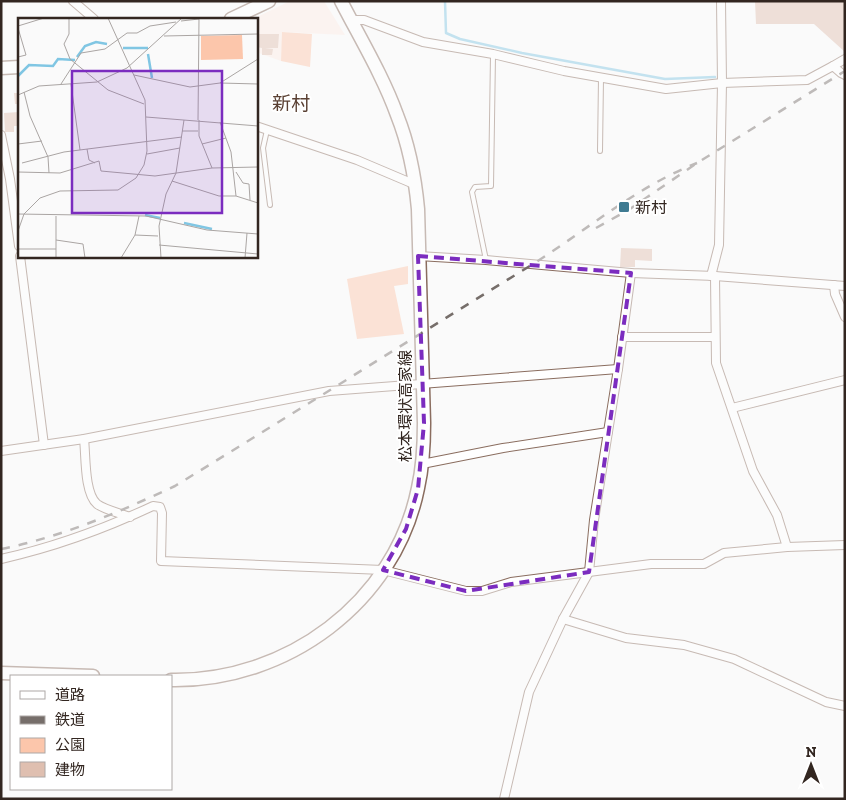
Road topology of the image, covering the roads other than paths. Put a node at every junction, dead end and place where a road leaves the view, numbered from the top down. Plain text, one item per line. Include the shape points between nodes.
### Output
1 (73, 1) edge
2 (269, 1) edge
3 (341, 1) edge
4 (721, 1) edge
5 (93, 18) edge
6 (233, 18) edge
7 (350, 20) junction
8 (493, 54) junction
9 (845, 59) edge
10 (833, 66) junction
11 (18, 67) edge
12 (1, 68) edge
13 (845, 75) edge
14 (601, 78) junction
15 (722, 83) junction
16 (258, 127) edge
17 (267, 130) junction
18 (1, 135) edge
19 (600, 150) dead end
20 (416, 185) junction
21 (270, 205) dead end
22 (18, 239) edge
23 (418, 256) junction
24 (20, 258) edge
25 (486, 260) junction
26 (631, 273) junction
27 (713, 276) junction
28 (834, 285) junction
29 (845, 286) edge
30 (845, 317) edge
31 (715, 337) junction
32 (622, 338) junction
33 (618, 369) junction
34 (845, 380) edge
35 (423, 384) junction
36 (732, 408) junction
37 (608, 432) junction
38 (84, 439) junction
39 (44, 445) junction
40 (1, 451) edge
41 (422, 464) junction
42 (130, 517) junction
43 (845, 545) edge
44 (787, 547) junction
45 (1, 559) edge
46 (383, 570) junction
47 (589, 572) junction
48 (564, 620) junction
49 (1, 673) edge
50 (62, 675) edge
51 (172, 680) edge
52 (845, 706) edge
53 (504, 799) edge

1 - 5 street
2 - 6 main road
3 - 7 main road, 松本環状高家線
4 - 15 street
7 - 8 street via 364,20 423,42
7 - 20 main road, 松本環状高家線 via 398,116
8 - 14 street
8 - 25 lane via 492,186 475,187 472,192
9 - 10 street
10 - 13 street
10 - 15 street via 807,80
11 - 12 main road
14 - 15 street via 666,89
14 - 19 lane
15 - 27 street via 719,245
16 - 17 street
17 - 20 street via 357,160
17 - 21 lane via 262,148
18 - 22 street
20 - 23 main road, 松本環状高家線
23 - 25 street
23 - 35 main road, 松本環状高家線
24 - 39 street
25 - 26 street
26 - 27 street
26 - 32 street
27 - 28 street
27 - 31 street
28 - 29 street
28 - 30 street
31 - 32 street
31 - 36 street via 716,363
32 - 33 street
33 - 35 street
33 - 37 street
34 - 36 street
35 - 38 street via 321,393
35 - 41 main road, 松本環状高家線
36 - 44 street via 752,471 777,515
37 - 41 street
37 - 47 street
38 - 39 street
38 - 42 street via 88,484 93,498 97,504
39 - 40 street
41 - 46 main road, 松本環状高家線 via 406,528
42 - 45 street via 73,540
42 - 46 street via 153,506 160,507 161,561
43 - 44 street
44 - 47 street via 724,553 704,564 651,564
46 - 47 street via 466,591
46 - 51 main road, 松本環状高家線 via 343,617 290,653 238,673
47 - 48 street
48 - 52 street via 626,638 684,645 734,659 826,702
48 - 53 street via 529,692
49 - 50 main road

